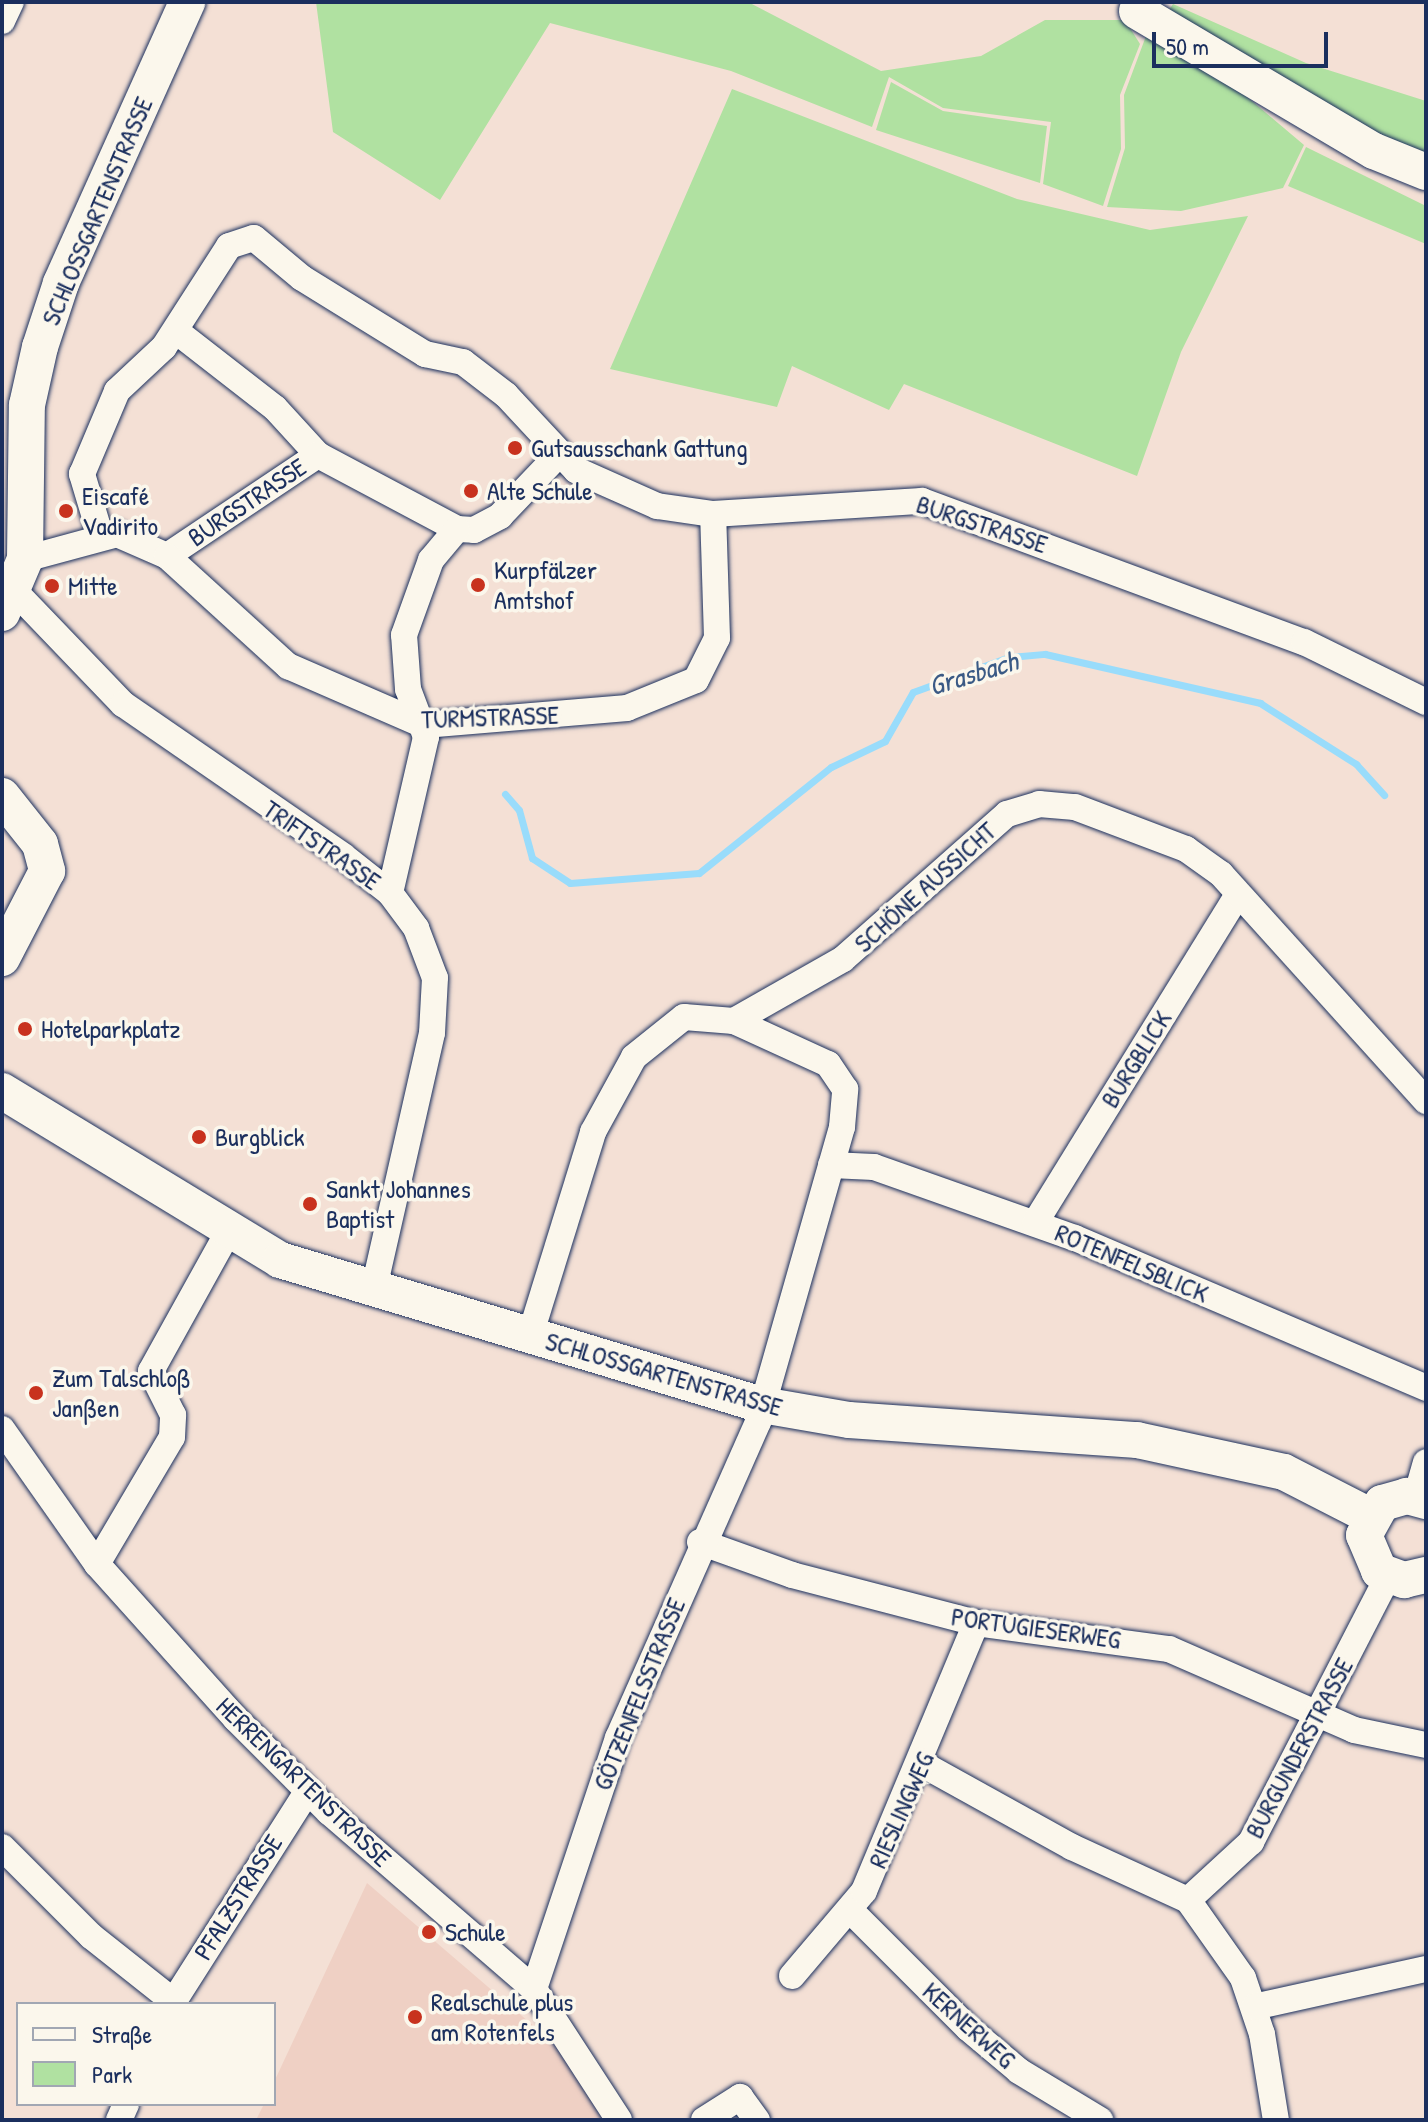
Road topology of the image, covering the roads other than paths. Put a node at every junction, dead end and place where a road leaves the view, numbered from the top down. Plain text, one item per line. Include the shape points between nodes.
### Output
1 (11, 2) edge
2 (187, 2) edge
3 (1137, 11) dead end
4 (2, 21) edge
5 (1426, 172) edge
6 (176, 331) junction
7 (318, 455) junction
8 (558, 455) junction
9 (713, 514) junction
10 (457, 529) junction
11 (100, 534) junction
12 (167, 556) junction
13 (11, 585) edge
14 (1426, 702) edge
15 (424, 725) junction
16 (2, 796) edge
17 (390, 893) junction
18 (1237, 896) junction
19 (2, 958) edge
20 (734, 1021) junction
21 (2, 1091) edge
22 (1426, 1101) edge
23 (831, 1165) junction
24 (1035, 1223) junction
25 (228, 1232) junction
26 (374, 1288) junction
27 (530, 1336) junction
28 (1426, 1388) edge
29 (762, 1405) junction
30 (2, 1429) edge
31 (1426, 1462) edge
32 (1421, 1499) edge
33 (1370, 1516) junction
34 (700, 1542) junction
35 (97, 1564) junction
36 (1426, 1575) edge
37 (1388, 1576) junction
38 (976, 1623) junction
39 (1319, 1716) junction
40 (1426, 1745) edge
41 (922, 1764) junction
42 (307, 1792) junction
43 (2, 1847) edge
44 (1188, 1900) junction
45 (852, 1912) junction
46 (1426, 1969) edge
47 (792, 1976) dead end
48 (534, 1989) junction
49 (171, 2002) edge
50 (173, 2002) edge
51 (1254, 2007) junction
52 (619, 2120) edge
53 (704, 2120) edge
54 (757, 2120) edge
55 (1100, 2120) edge
56 (1276, 2120) edge

1 - 4 street
2 - 13 main road, SCHLOSSGARTENSTRASSE via 61,283 40,347 27,405
3 - 5 main road via 1374,151
6 - 7 street via 275,408
6 - 8 street, BURGSTRASSE via 229,246 254,238 302,278 425,354 463,362 506,395
6 - 11 street via 122,383 83,466
7 - 10 street, BURGSTRASSE
7 - 12 street, BURGSTRASSE
8 - 9 street, BURGSTRASSE via 598,482 657,506
8 - 10 street via 500,516 474,530
9 - 14 street, BURGSTRASSE via 922,501 1304,642
9 - 15 street, TURMSTRASSE via 717,638 696,680 627,708
10 - 15 street via 431,560 404,635 408,689
11 - 12 street, TURMSTRASSE
11 - 13 street
12 - 15 street, TURMSTRASSE via 288,666
13 - 17 street, TRIFTSTRASSE via 106,689 166,740
15 - 17 street via 425,759
16 - 19 main road via 40,844 47,871
17 - 26 street, TRIFTSTRASSE via 430,957 437,998
18 - 20 street, SCHÖNE AUSSICHT via 1186,849 1075,807 1039,804 1007,814 843,959
18 - 22 street, SCHÖNE AUSSICHT via 1263,915
18 - 24 street, BURGBLICK
20 - 23 street via 828,1064 845,1089
20 - 27 street via 684,1017 634,1057 593,1132
21 - 25 main road, SCHLOSSGARTENSTRASSE
23 - 24 street, ROTENFELSBLICK via 874,1167
23 - 29 street
24 - 28 street, ROTENFELSBLICK
25 - 26 main road, SCHLOSSGARTENSTRASSE via 280,1260
25 - 35 street via 151,1371 173,1415 172,1437
26 - 27 main road, SCHLOSSGARTENSTRASSE
27 - 29 main road, SCHLOSSGARTENSTRASSE
29 - 33 main road, SCHLOSSGARTENSTRASSE via 849,1420 1137,1440 1284,1472
29 - 34 street, GÖTZENFELSSTRASSE
30 - 35 street, HERRENGARTENSTRASSE
31 - 32 street
32 - 33 main road via 1389,1499
33 - 37 main road via 1367,1555
34 - 38 street, PORTUGIESERWEG via 792,1575
34 - 48 street, GÖTZENFELSSTRASSE via 618,1738
35 - 42 street, HERRENGARTENSTRASSE
36 - 37 main road
37 - 39 street, BURGUNDERSTRASSE
38 - 39 street, PORTUGIESERWEG via 1169,1649
38 - 41 street, RIESLINGWEG
39 - 40 street, PORTUGIESERWEG
39 - 44 street, BURGUNDERSTRASSE via 1251,1842
41 - 44 street via 1072,1847
41 - 45 street, RIESLINGWEG
42 - 48 street, HERRENGARTENSTRASSE
42 - 50 street, PFALZSTRASSE
43 - 49 street via 91,1936
44 - 51 street via 1226,1947
45 - 47 street, RIESLINGWEG
45 - 55 street, KERNERWEG via 968,2028
46 - 51 street
48 - 52 street, HERRENGARTENSTRASSE
51 - 56 street
53 - 54 street via 740,2097

